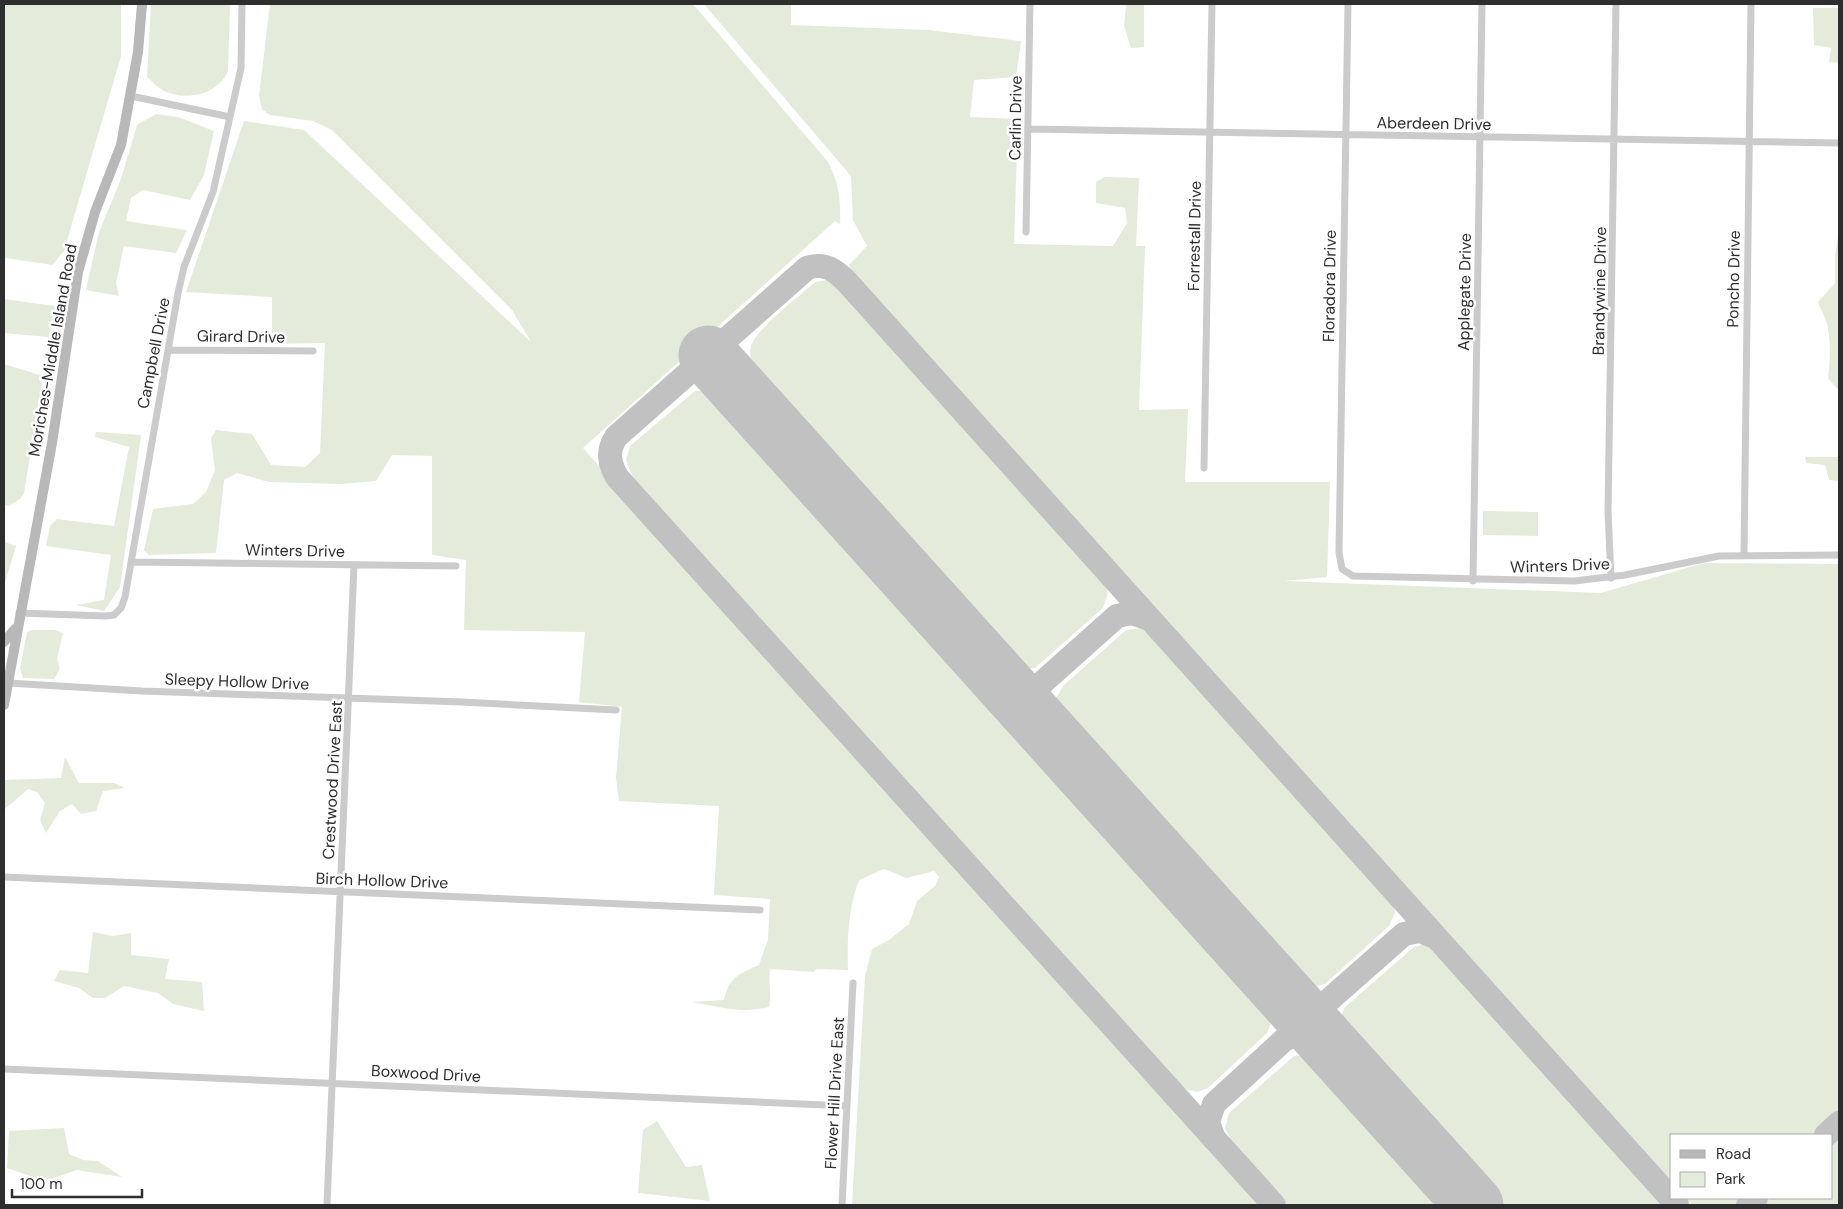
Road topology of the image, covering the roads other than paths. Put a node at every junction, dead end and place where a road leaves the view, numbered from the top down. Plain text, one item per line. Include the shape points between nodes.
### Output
1 (142, 4) edge
2 (242, 4) edge
3 (1030, 4) edge
4 (1212, 4) edge
5 (1348, 4) edge
6 (1482, 4) edge
7 (1616, 4) edge
8 (1751, 4) edge
9 (131, 96) junction
10 (230, 117) junction
11 (1028, 129) junction
12 (1209, 133) junction
13 (1346, 136) junction
14 (1480, 138) junction
15 (1615, 140) junction
16 (1749, 142) junction
17 (1839, 143) edge
18 (1026, 232) dead end
19 (168, 350) junction
20 (313, 351) dead end
21 (1204, 468) dead end
22 (1744, 554) junction
23 (1839, 555) edge
24 (132, 562) junction
25 (354, 565) junction
26 (456, 566) dead end
27 (1342, 568) joint
28 (1611, 578) junction
29 (1473, 581) junction
30 (19, 613) junction
31 (17, 626) junction
32 (4, 642) edge
33 (6, 680) edge
34 (350, 699) junction
35 (4, 705) edge
36 (616, 710) dead end
37 (4, 877) edge
38 (340, 892) junction
39 (760, 910) dead end
40 (853, 983) dead end
41 (4, 1069) edge
42 (333, 1082) junction
43 (847, 1106) junction
44 (327, 1205) edge
45 (842, 1205) edge

1 - 9 main road, Moriches-Middle Island Road
2 - 10 street, Campbell Drive via 241,68
3 - 11 street, Carlin Drive
4 - 12 street, Forrestall Drive
5 - 13 street, Floradora Drive
6 - 14 street, Applegate Drive
7 - 15 street, Brandywine Drive
8 - 16 street, Poncho Drive
9 - 10 street
9 - 30 main road, Moriches-Middle Island Road via 121,145 95,212 78,272 52,444
10 - 19 street, Campbell Drive via 213,192 184,267
11 - 12 street, Aberdeen Drive
11 - 18 street, Carlin Drive
12 - 13 street, Aberdeen Drive
12 - 21 street, Forrestall Drive
13 - 14 street, Aberdeen Drive
13 - 27 street, Floradora Drive via 1339,552
14 - 15 street, Aberdeen Drive
14 - 29 street, Applegate Drive
15 - 16 street, Aberdeen Drive
15 - 28 street, Brandywine Drive via 1608,512
16 - 17 street, Aberdeen Drive
16 - 22 street, Poncho Drive
19 - 20 street, Girard Drive
19 - 24 street, Campbell Drive
22 - 23 street, Winters Drive
22 - 28 street, Winters Drive via 1694,560
24 - 25 street, Winters Drive
24 - 30 street, Campbell Drive via 125,597 114,615
25 - 26 street, Winters Drive
25 - 34 street, Crestwood Drive East
27 - 29 street, Winters Drive via 1353,576
28 - 29 street, Winters Drive
30 - 31 main road, Moriches-Middle Island Road
31 - 32 main road
31 - 33 main road, Moriches-Middle Island Road
33 - 34 street, Sleepy Hollow Drive
33 - 35 main road, Moriches-Middle Island Road
34 - 36 street, Sleepy Hollow Drive
34 - 38 street, Crestwood Drive East
37 - 38 street, Birch Hollow Drive
38 - 39 street, Birch Hollow Drive
38 - 42 street, Crestwood Drive East
40 - 43 street, Flower Hill Drive East
41 - 42 street, Boxwood Drive
42 - 43 street, Boxwood Drive
42 - 44 street, Crestwood Drive East
43 - 45 street, Flower Hill Drive East

